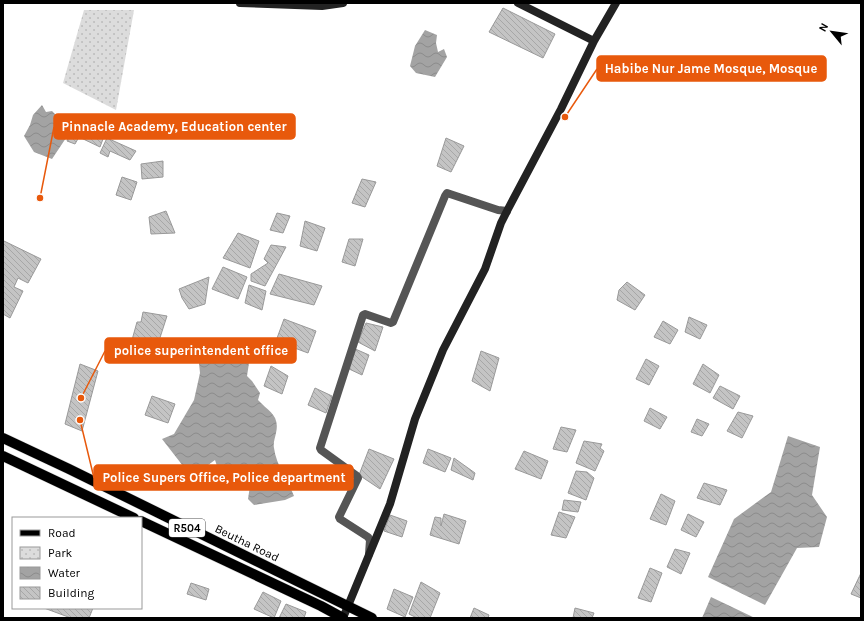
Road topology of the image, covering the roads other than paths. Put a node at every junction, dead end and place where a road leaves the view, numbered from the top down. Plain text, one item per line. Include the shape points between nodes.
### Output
1 (240, 3) edge
2 (343, 3) edge
3 (518, 3) edge
4 (616, 3) edge
5 (594, 41) junction
6 (507, 211) junction
7 (3, 438) edge
8 (3, 456) edge
9 (69, 469) junction
10 (61, 483) junction
11 (132, 517) edge
12 (142, 521) edge
13 (369, 557) junction
14 (348, 607) junction
15 (343, 618) edge
16 (372, 618) edge

1 - 2 street via 322,6
3 - 5 street
4 - 5 street
5 - 6 street
6 - 13 street via 485,269 443,350 415,419 390,504
6 - 13 street via 447,193 393,322 363,315 320,448 358,478 339,517 368,537
7 - 9 main road, Beutha Road / R504
8 - 10 main road
9 - 10 main road
9 - 14 main road, Beutha Road / R504
10 - 11 main road
12 - 15 main road, Beutha Road / R504
13 - 14 street
14 - 15 street
14 - 16 main road, Beutha Road / R504

